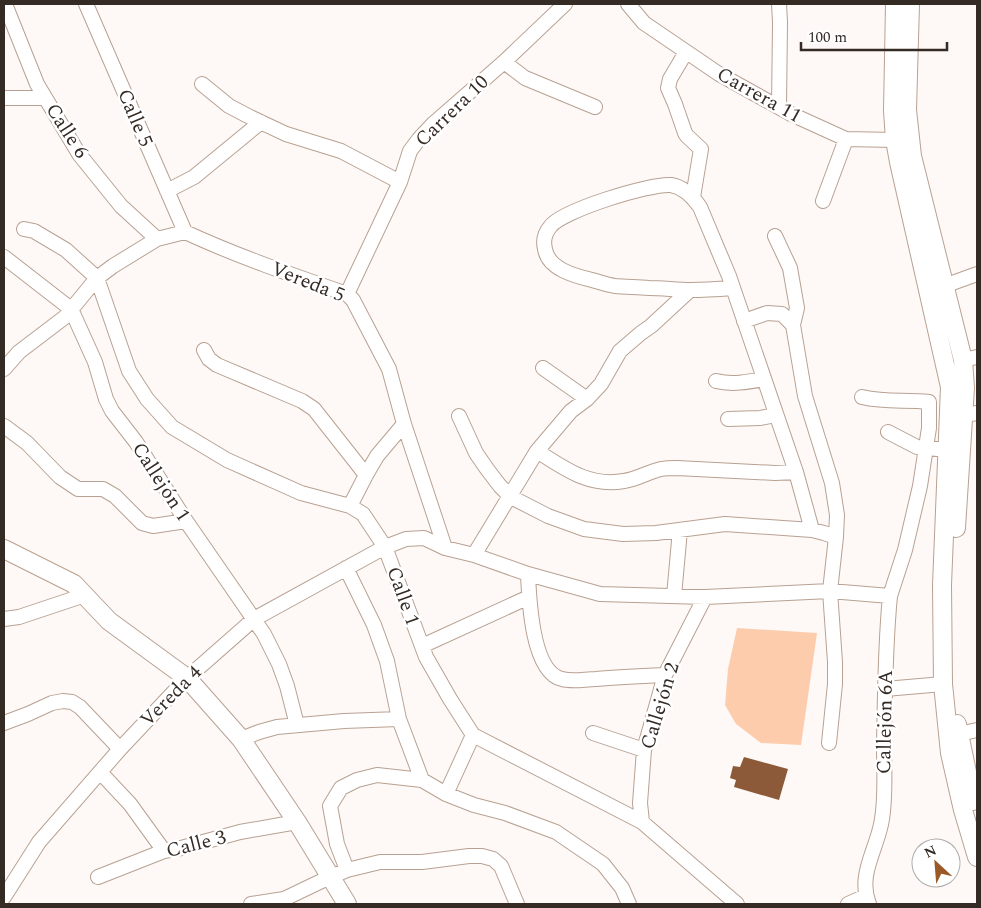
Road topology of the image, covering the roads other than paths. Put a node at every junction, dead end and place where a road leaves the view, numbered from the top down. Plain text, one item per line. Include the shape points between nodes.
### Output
1 (5, 4) edge
2 (86, 4) edge
3 (565, 4) edge
4 (628, 4) edge
5 (779, 4) edge
6 (895, 4) edge
7 (910, 4) edge
8 (686, 52) junction
9 (504, 62) junction
10 (202, 84) dead end
11 (4, 98) edge
12 (46, 98) junction
13 (779, 106) junction
14 (595, 107) dead end
15 (261, 122) junction
16 (846, 139) junction
17 (903, 139) junction
18 (400, 182) junction
19 (167, 190) junction
20 (693, 197) junction
21 (823, 201) dead end
22 (24, 229) dead end
23 (185, 232) junction
24 (775, 236) dead end
25 (157, 239) junction
26 (4, 257) edge
27 (977, 274) edge
28 (97, 278) junction
29 (944, 286) junction
30 (733, 288) junction
31 (690, 290) junction
32 (347, 294) junction
33 (68, 313) junction
34 (744, 321) junction
35 (793, 325) junction
36 (204, 350) dead end
37 (970, 359) edge
38 (543, 368) dead end
39 (4, 369) edge
40 (764, 379) junction
41 (716, 381) dead end
42 (862, 397) dead end
43 (587, 399) junction
44 (929, 402) junction
45 (950, 403) junction
46 (970, 414) edge
47 (776, 415) junction
48 (459, 416) dead end
49 (728, 419) dead end
50 (404, 424) junction
51 (4, 426) edge
52 (888, 432) dead end
53 (925, 448) junction
54 (948, 450) junction
55 (537, 451) junction
56 (796, 472) junction
57 (366, 475) junction
58 (510, 497) junction
59 (350, 506) junction
60 (186, 521) junction
61 (680, 530) junction
62 (812, 530) junction
63 (836, 537) junction
64 (385, 547) junction
65 (445, 548) junction
66 (4, 549) edge
67 (474, 556) junction
68 (346, 568) junction
69 (528, 574) junction
70 (830, 591) junction
71 (85, 595) junction
72 (674, 596) junction
73 (705, 596) junction
74 (890, 596) junction
75 (529, 597) junction
76 (4, 619) edge
77 (254, 619) junction
78 (422, 646) junction
79 (665, 675) junction
80 (187, 678) junction
81 (943, 684) junction
82 (885, 689) junction
83 (399, 719) junction
84 (4, 723) edge
85 (297, 725) junction
86 (977, 730) edge
87 (593, 734) dead end
88 (959, 734) junction
89 (473, 735) junction
90 (241, 739) junction
91 (829, 743) dead end
92 (120, 750) junction
93 (644, 750) junction
94 (100, 772) junction
95 (422, 780) junction
96 (446, 794) junction
97 (977, 816) edge
98 (297, 822) junction
99 (642, 822) junction
100 (164, 851) junction
101 (977, 857) edge
102 (347, 870) junction
103 (98, 877) dead end
104 (330, 877) junction
105 (4, 897) edge
106 (867, 900) edge
107 (283, 902) edge
108 (252, 904) edge
109 (347, 904) edge
110 (517, 904) edge
111 (629, 904) edge
112 (737, 904) edge
113 (848, 904) edge

1 - 12 street, Calle 6 via 37,84
2 - 19 street, Calle 5
3 - 9 street, Carrera 10
4 - 8 street, Carrera 11 via 644,23
5 - 13 street
6 - 17 main road via 892,111
7 - 17 main road
8 - 13 street, Carrera 11
8 - 20 street via 668,88 685,133 701,148
9 - 14 street via 525,78
9 - 18 street, Carrera 10 via 419,139 410,151
10 - 15 street via 229,106
11 - 12 street
12 - 25 street, Calle 6 via 80,154 121,206
13 - 16 street, Carrera 11
15 - 18 street via 286,134 341,151
15 - 19 street via 194,177
16 - 17 street, Carrera 11
16 - 21 street
17 - 29 main road via 912,156
17 - 45 main road via 899,162 950,386
18 - 32 street, Carrera 10
19 - 23 street, Calle 5
20 - 30 street
20 - 31 street via 671,185 617,196 556,221 549,227 544,244 550,261 574,275 613,286
22 - 28 street via 34,231 66,250
23 - 25 street
23 - 32 street, Vereda 5 via 214,246
24 - 35 street via 790,268 797,308
25 - 28 street
26 - 33 street, Callejón 1
27 - 29 street
28 - 33 street
28 - 59 street, Calle 1 via 129,371 147,399 172,427 227,460 301,493
29 - 37 main road
30 - 31 street
30 - 34 street
31 - 43 street via 620,351 601,384
32 - 50 street, Vereda 5 via 389,369
33 - 39 street via 19,352
33 - 60 street, Callejón 1 via 95,362 112,411 136,442
34 - 35 street via 767,313 782,314
34 - 40 street
35 - 63 street via 805,396 832,483 837,514
36 - 57 street via 217,365 314,409
37 - 46 main road via 965,388
38 - 43 street
40 - 41 street via 734,384
40 - 47 street
42 - 44 street
43 - 55 street via 571,411
44 - 45 street
44 - 53 street, Callejón 6A
45 - 54 main road
46 - 88 main road via 960,482 949,608 952,678
47 - 49 street
47 - 56 street
48 - 58 street via 482,461
50 - 57 street via 377,456
50 - 65 street, Vereda 5
51 - 60 street via 27,443 60,478 78,489 104,489 142,523 153,526
52 - 53 street via 909,444
53 - 54 street
53 - 74 street, Callejón 6A via 905,550
54 - 81 main road via 942,585
55 - 56 street via 582,478 602,483 677,468
55 - 58 street
56 - 62 street
57 - 59 street
58 - 61 street via 584,529 623,534
58 - 67 street
59 - 64 street, Calle 1 via 363,514
60 - 77 street, Callejón 1
61 - 62 street via 725,524
61 - 72 street
62 - 63 street
63 - 70 street
64 - 65 street, Vereda 4 via 406,539 424,538
64 - 68 street, Vereda 4
64 - 78 street, Calle 1
65 - 67 street, Vereda 4
66 - 71 main road via 74,584
67 - 69 street, Vereda 4
68 - 77 street, Vereda 4
68 - 83 street via 374,625 387,661
69 - 72 street, Vereda 4 via 600,594
69 - 75 street
70 - 73 street, Vereda 4
70 - 74 street
70 - 91 street via 835,662
71 - 76 street
71 - 80 main road via 109,621
72 - 73 street, Vereda 4
73 - 79 street, Callejón 2
74 - 82 street, Callejón 6A
75 - 78 street
75 - 79 street via 540,656 549,671 560,679
77 - 80 street, Vereda 4
77 - 85 street, Callejón 1 via 288,686
78 - 89 street, Calle 1
79 - 93 street, Callejón 2
80 - 90 main road
80 - 92 street, Vereda 4
81 - 82 street
81 - 101 main road via 950,753
82 - 106 street, Callejón 6A via 882,820 866,871
83 - 85 street
83 - 95 street
84 - 92 street via 52,703 72,702
85 - 90 street via 277,727
86 - 88 street
87 - 93 street
88 - 97 main road
89 - 96 street
89 - 99 street
90 - 98 main road
92 - 94 street, Vereda 4
93 - 99 street, Callejón 2 via 640,802
94 - 100 street via 130,804
94 - 105 street, Vereda 4 via 39,842
95 - 96 street
95 - 102 street via 377,775 341,788 330,806 337,844
96 - 111 street via 556,832 603,864 622,888
98 - 100 street, Calle 3
98 - 104 main road
99 - 112 street
100 - 103 street, Calle 3
102 - 104 street
102 - 110 street via 380,862 422,862 469,856 493,858 501,866
104 - 107 street
104 - 109 main road
106 - 113 street
107 - 108 street

